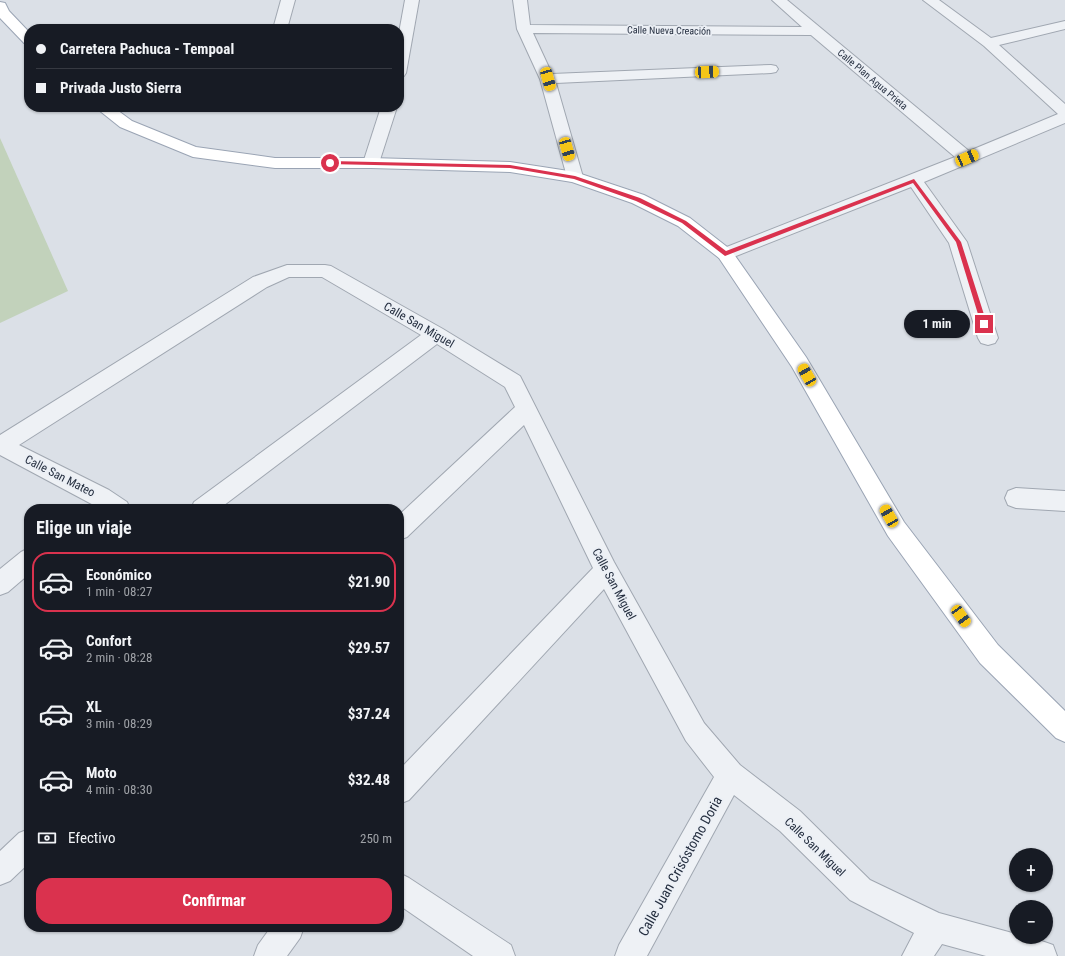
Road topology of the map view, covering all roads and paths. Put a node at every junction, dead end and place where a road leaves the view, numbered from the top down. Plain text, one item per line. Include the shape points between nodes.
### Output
1 (288, 0) edge
2 (412, 0) edge
3 (520, 0) edge
4 (779, 0) edge
5 (930, 0) edge
6 (0, 6) edge
7 (281, 24) edge
8 (1065, 25) edge
9 (524, 29) junction
10 (814, 32) junction
11 (24, 35) edge
12 (989, 43) junction
13 (404, 45) edge
14 (771, 69) dead end
15 (548, 79) junction
16 (110, 112) edge
17 (386, 112) edge
18 (1065, 112) edge
19 (1065, 117) edge
20 (967, 158) junction
21 (371, 163) junction
22 (575, 177) junction
23 (914, 180) junction
24 (725, 254) junction
25 (436, 334) junction
26 (988, 338) dead end
27 (526, 410) junction
28 (0, 445) edge
29 (1016, 498) dead end
30 (1065, 501) edge
31 (94, 503) edge
32 (209, 504) edge
33 (404, 525) edge
34 (24, 563) edge
35 (606, 570) junction
36 (0, 584) edge
37 (1065, 729) edge
38 (730, 775) junction
39 (404, 785) edge
40 (24, 848) edge
41 (0, 871) edge
42 (404, 891) edge
43 (935, 927) junction
44 (286, 932) edge
45 (269, 956) edge
46 (500, 956) edge
47 (630, 956) edge
48 (917, 956) edge
49 (1042, 956) edge

1 - 7 street
2 - 13 street
3 - 9 street
4 - 10 street, Calle Plan Agua Prieta
5 - 12 street
6 - 11 main road via 3,13
8 - 12 street
9 - 10 street, Calle Nueva Creación
9 - 15 street
10 - 20 street, Calle Plan Agua Prieta
12 - 18 street
14 - 15 street
15 - 22 street
16 - 21 main road via 126,124 192,152 275,163
17 - 21 street
19 - 20 street
20 - 23 street
21 - 22 main road via 510,167
22 - 24 main road via 638,199 684,222
23 - 24 street
23 - 26 street via 958,242
24 - 37 main road via 799,362 896,528 989,654
25 - 27 street, Calle San Miguel via 513,382
25 - 28 street, Calle San Miguel via 325,271 287,271 260,282
25 - 32 street
27 - 33 street
27 - 35 street, Calle San Miguel
28 - 31 street, Calle San Mateo
29 - 30 street
34 - 36 street
35 - 38 street, Calle San Miguel via 695,732
35 - 39 street
38 - 43 street, Calle San Miguel via 790,821 860,890
38 - 47 street, Calle Juan Crisóstomo Doria
40 - 41 street
42 - 46 street
43 - 48 street
43 - 49 street, Calle San Miguel
44 - 45 street

